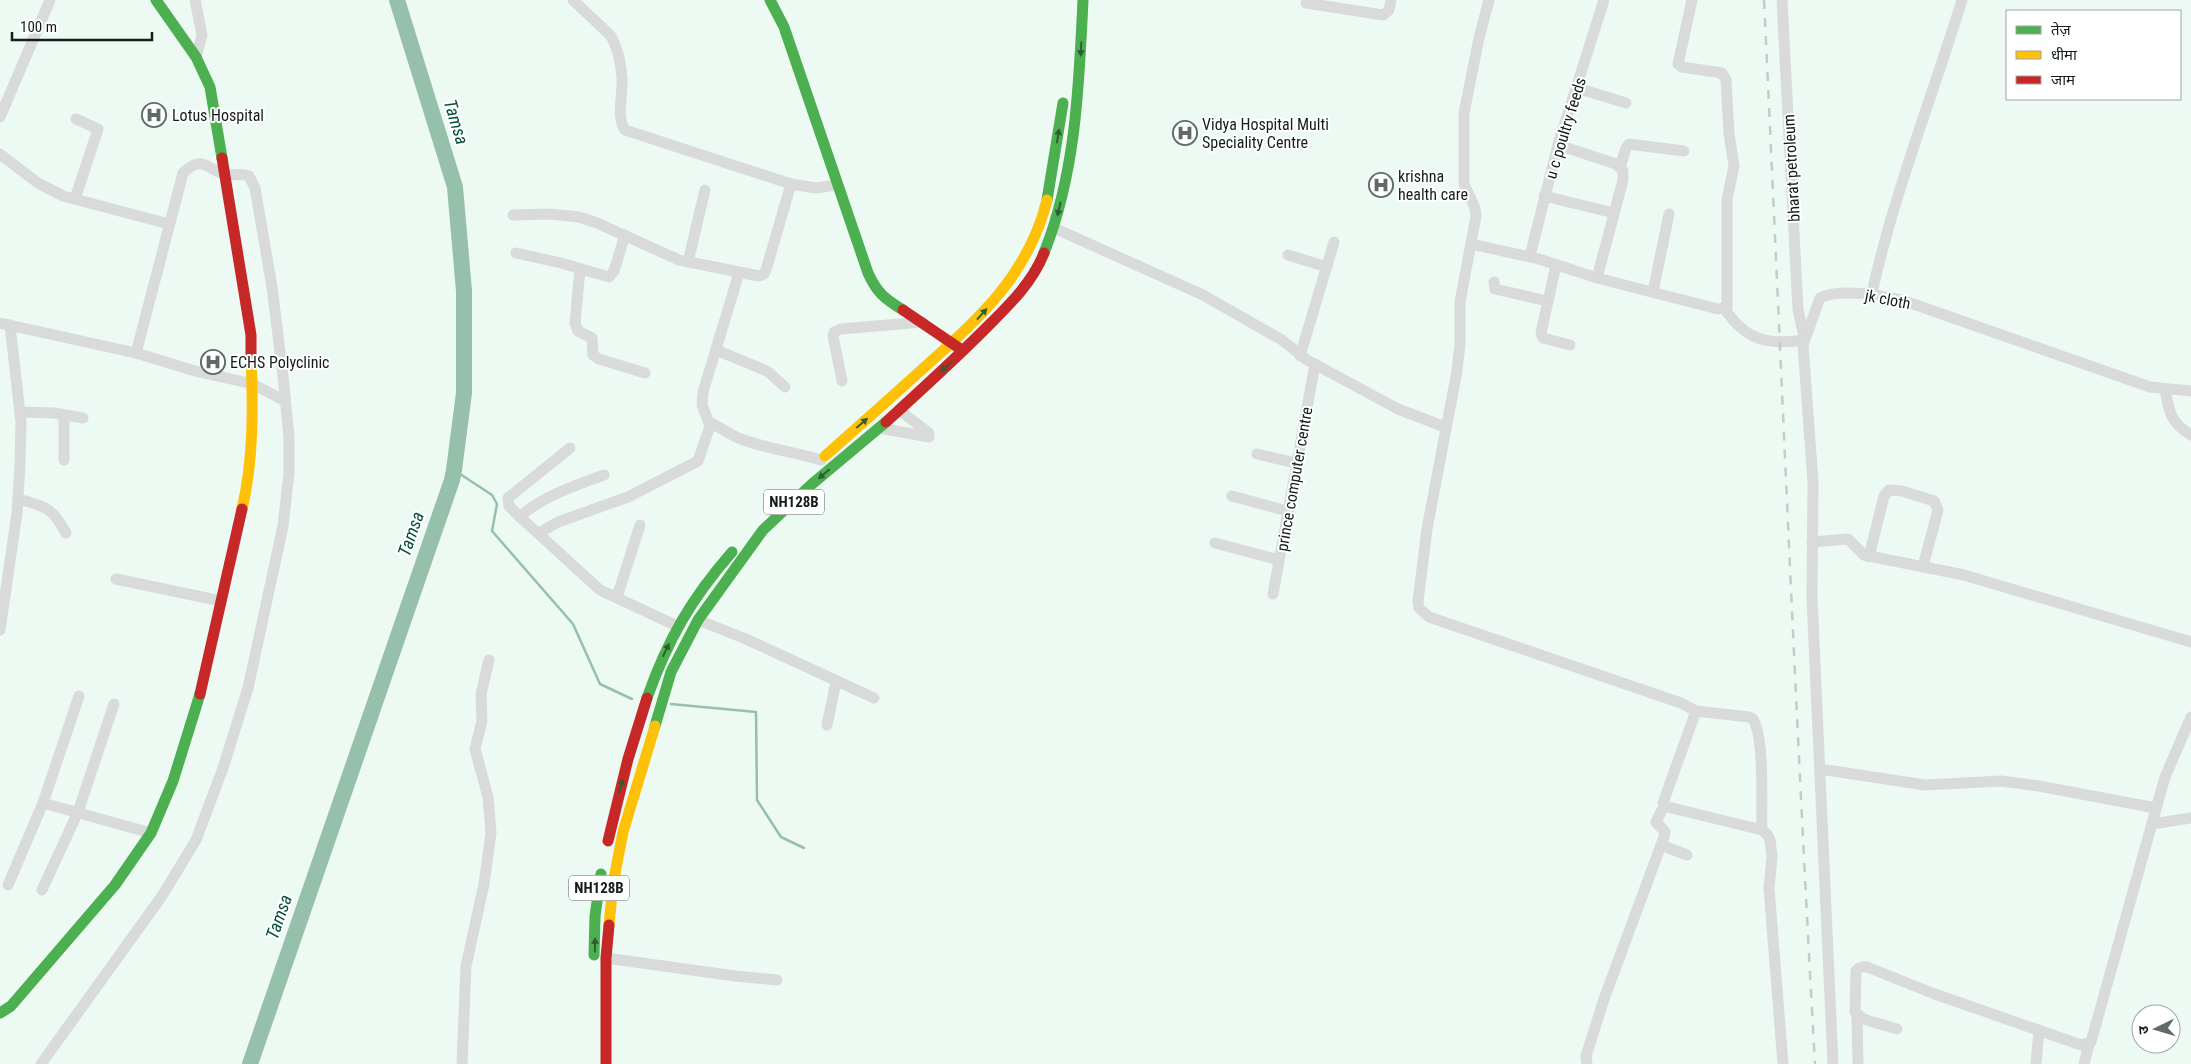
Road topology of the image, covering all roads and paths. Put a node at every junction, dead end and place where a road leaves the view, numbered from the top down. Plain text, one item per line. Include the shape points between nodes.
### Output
1 (50, 0) edge
2 (156, 0) edge
3 (195, 0) edge
4 (573, 0) edge
5 (770, 0) edge
6 (1083, 0) edge
7 (1391, 0) edge
8 (1489, 0) edge
9 (1604, 0) edge
10 (1692, 0) edge
11 (1782, 0) edge
12 (1962, 0) edge
13 (1306, 3) dead end
14 (196, 57) junction
15 (1065, 86) dead end
16 (1577, 88) junction
17 (1626, 103) dead end
18 (0, 117) edge
19 (76, 119) dead end
20 (1558, 145) junction
21 (1684, 151) dead end
22 (0, 154) edge
23 (1620, 166) junction
24 (225, 174) junction
25 (791, 184) junction
26 (837, 185) junction
27 (705, 190) dead end
28 (1544, 196) junction
29 (75, 200) junction
30 (1614, 214) junction
31 (1669, 214) dead end
32 (513, 216) dead end
33 (170, 224) junction
34 (1054, 228) junction
35 (625, 235) junction
36 (1334, 242) dead end
37 (1471, 244) junction
38 (516, 253) dead end
39 (1288, 255) dead end
40 (1530, 256) junction
41 (688, 262) junction
42 (1556, 265) junction
43 (1327, 267) junction
44 (580, 269) junction
45 (738, 273) junction
46 (1597, 278) junction
47 (1494, 282) dead end
48 (1653, 292) junction
49 (1872, 293) junction
50 (1548, 301) junction
51 (1725, 309) junction
52 (923, 322) junction
53 (5, 324) edge
54 (1804, 338) junction
55 (953, 342) junction
56 (1570, 345) dead end
57 (716, 350) junction
58 (963, 352) junction
59 (136, 354) junction
60 (1300, 356) junction
61 (1315, 364) junction
62 (645, 373) dead end
63 (842, 381) dead end
64 (253, 384) junction
65 (785, 387) dead end
66 (2165, 389) junction
67 (2191, 391) edge
68 (285, 401) junction
69 (899, 410) junction
70 (20, 412) junction
71 (64, 415) junction
72 (83, 418) dead end
73 (710, 423) junction
74 (879, 428) junction
75 (1445, 428) junction
76 (2191, 435) edge
77 (570, 448) dead end
78 (1257, 454) dead end
79 (64, 460) dead end
80 (821, 460) junction
81 (1296, 463) junction
82 (604, 475) dead end
83 (1232, 496) dead end
84 (18, 499) junction
85 (1287, 511) junction
86 (520, 517) junction
87 (640, 525) dead end
88 (66, 533) dead end
89 (538, 533) junction
90 (1812, 542) junction
91 (1215, 543) dead end
92 (1869, 557) junction
93 (1279, 560) junction
94 (1923, 566) junction
95 (116, 579) dead end
96 (1273, 594) dead end
97 (617, 597) junction
98 (221, 601) junction
99 (698, 620) junction
100 (677, 626) junction
101 (0, 630) edge
102 (2191, 642) edge
103 (489, 660) dead end
104 (836, 682) junction
105 (80, 696) dead end
106 (874, 698) dead end
107 (114, 704) dead end
108 (1696, 711) junction
109 (2191, 717) edge
110 (827, 725) dead end
111 (1820, 769) junction
112 (43, 803) junction
113 (1664, 806) junction
114 (2156, 808) junction
115 (78, 812) junction
116 (2191, 818) edge
117 (2152, 824) junction
118 (1762, 830) junction
119 (151, 833) junction
120 (1662, 845) junction
121 (1687, 855) dead end
122 (8, 885) dead end
123 (42, 890) dead end
124 (606, 958) junction
125 (594, 966) dead end
126 (777, 980) dead end
127 (0, 1014) edge
128 (1857, 1015) junction
129 (1897, 1029) dead end
130 (2039, 1030) junction
131 (2088, 1044) junction
132 (41, 1064) edge
133 (462, 1064) edge
134 (606, 1064) edge
135 (1587, 1064) edge
136 (1783, 1064) edge
137 (1833, 1064) edge
138 (1858, 1064) edge
139 (2036, 1064) edge
140 (2084, 1064) edge

1 - 18 street
2 - 14 main road
3 - 14 street via 202,35
4 - 25 street via 614,42 621,68 621,120 625,130
5 - 26 main road via 784,27
6 -> 34 main road, NH128B via 1074,129
7 - 13 street via 1389,10 1383,15
8 - 37 street via 1478,38 1464,113 1464,184 1476,216
9 - 16 street, u c poultry feeds
10 - 51 street via 1678,64 1680,67 1722,73 1726,80 1728,134 1734,166 1727,200 1728,303
11 - 54 street, bharat petroleum via 1798,310
12 - 49 street via 1900,187
14 - 24 main road via 210,87
55 -> 15 main road, NH128B via 1010,282 1030,249 1050,185
16 - 17 street
16 - 20 street, u c poultry feeds
19 - 29 street via 98,129
20 - 23 street
20 - 28 street, u c poultry feeds
21 - 23 street via 1629,144
22 - 29 street via 45,187
23 - 30 street via 1623,180
24 - 33 street via 209,165 189,167 183,173
24 - 64 main road via 251,335
24 - 68 street via 249,176 255,188 274,300
25 - 26 street via 816,188
25 - 45 street via 764,274
26 - 52 main road via 875,288 894,306
27 - 41 street
28 - 30 street
28 - 40 street, u c poultry feeds
29 - 33 street
30 - 46 street
31 - 48 street
32 - 35 street via 571,216
33 - 59 street
34 - 58 main road, NH128B via 1038,268 1011,303
34 - 60 street via 1202,295 1282,340
35 - 41 street
35 - 44 street via 611,276 604,277
36 - 43 street
37 - 40 street
37 - 75 street via 1460,302 1457,371
38 - 44 street
39 - 43 street
40 - 42 street
41 - 45 street
42 - 46 street
42 - 50 street
43 - 60 street
44 - 62 street via 575,323 578,331 592,338 593,355
45 - 57 street
46 - 48 street
47 - 50 street via 1495,289
48 - 51 street
49 - 54 street, jk cloth via 1820,298
49 - 66 street, jk cloth via 1902,300 2139,383
50 - 56 street via 1541,336
51 - 54 street via 1739,328 1760,339 1778,342
52 - 55 main road
52 - 63 street via 834,332
53 - 59 street
53 - 70 street
54 - 90 street, jk cloth via 1814,482
55 - 58 main road
80 -> 55 main road, NH128B
57 - 65 street via 767,371
57 - 73 street via 702,401
58 -> 69 main road, NH128B
59 - 64 street
60 - 61 street
61 - 75 street via 1414,416
61 - 81 street, prince computer centre
64 - 68 street
64 - 98 main road via 248,484
66 - 67 street, jk cloth
66 - 76 street via 2174,422
68 - 132 street via 289,473 285,516 248,688 220,776 196,840 170,885
69 - 74 main road, NH128B
69 - 74 street via 925,428 929,437
70 - 71 street
70 - 84 street
71 - 72 street
71 - 79 street
73 - 80 street via 740,439
73 - 89 street via 701,457 696,463 628,497 558,522
74 -> 99 main road, NH128B via 763,530
75 - 108 street via 1427,529 1418,608 1429,617
77 - 86 street via 508,498 509,506
78 - 81 street
80 - 100 main road, NH128B via 786,492 705,583
81 - 85 street, prince computer centre
82 - 86 street via 565,490 528,509
83 - 85 street
84 - 88 street via 54,512
84 - 101 street
85 - 93 street, prince computer centre
86 - 89 street
87 - 97 street
89 - 97 street via 590,583
90 - 92 street via 1848,539 1859,552
90 - 111 street, jk cloth
91 - 93 street
92 - 94 street
92 - 94 street via 1884,496 1889,490 1896,489 1936,504 1938,510
93 - 96 street, prince computer centre
94 - 102 street via 2023,591
95 - 98 street
97 - 100 street
98 - 119 main road via 197,706 173,781
99 - 104 street
99 - 124 main road, NH128B via 672,672 623,832 613,884
125 -> 100 main road, NH128B via 595,916 616,804 658,665
103 - 133 street via 481,694 482,715 475,749 488,797 491,834 466,966
104 - 106 street
104 - 110 street
105 - 112 street
107 - 115 street
108 - 113 street via 1663,800
108 - 118 street via 1749,717 1756,724
109 - 114 street
111 - 114 street via 1925,785 2001,781
111 - 137 street, jk cloth
112 - 115 street
112 - 122 street
113 - 118 street
113 - 120 street via 1656,822 1665,832
114 - 117 street
115 - 119 street
115 - 123 street
116 - 117 street
117 - 131 street via 2094,1035
118 - 136 street via 1770,840 1772,857 1769,888
119 - 127 main road via 115,885 11,1006
120 - 121 street
120 - 135 street via 1604,999 1586,1056
124 - 126 street
124 - 134 main road, NH128B
128 - 129 street
128 - 130 street via 1853,1008 1856,971 1863,966
128 - 138 street
130 - 131 street via 2081,1045
130 - 139 street
131 - 140 street

